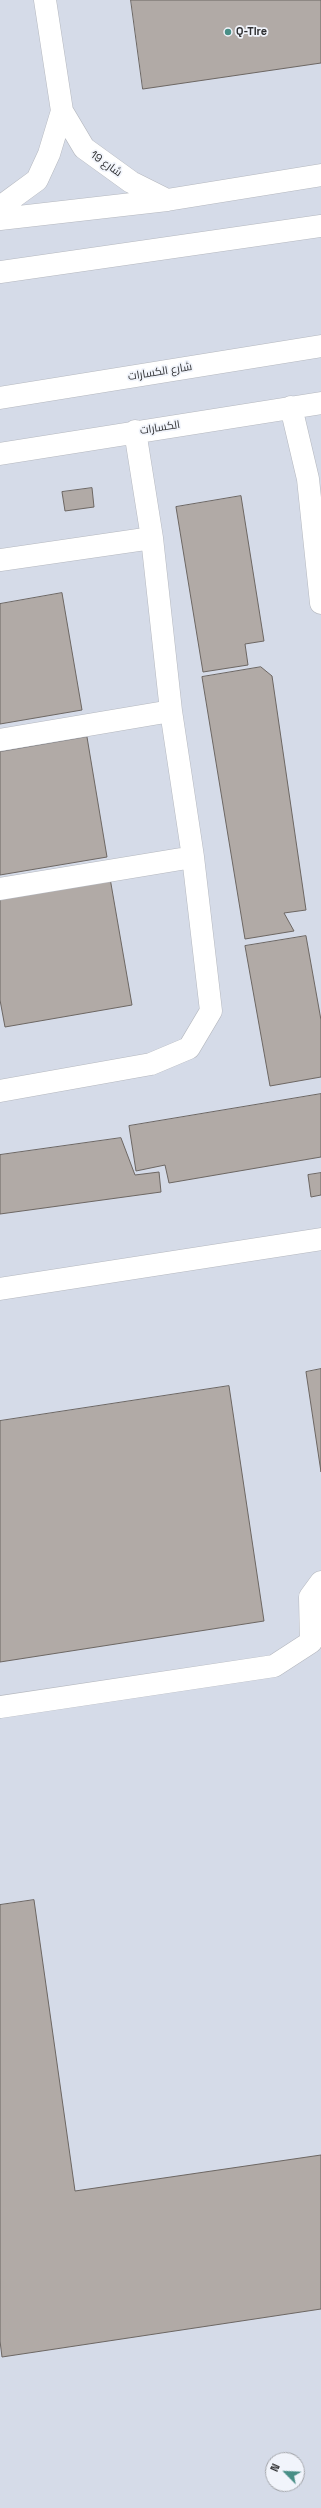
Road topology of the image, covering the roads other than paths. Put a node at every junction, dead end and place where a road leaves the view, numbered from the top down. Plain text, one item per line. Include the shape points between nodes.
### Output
1 (45, 0) edge
2 (62, 111) junction
3 (321, 175) edge
4 (167, 200) junction
5 (0, 207) edge
6 (0, 219) edge
7 (321, 226) edge
8 (0, 272) edge
9 (321, 346) edge
10 (0, 398) edge
11 (321, 403) edge
12 (291, 407) junction
13 (136, 431) junction
14 (0, 454) edge
15 (314, 478) edge
16 (152, 538) junction
17 (0, 560) edge
18 (321, 602) edge
19 (171, 711) junction
20 (0, 740) edge
21 (193, 857) junction
22 (0, 888) edge
23 (0, 1091) edge
24 (321, 1240) edge
25 (0, 1289) edge
26 (321, 1582) edge
27 (0, 1707) edge

1 - 2 street, شارع 19
2 - 4 street, شارع 19 via 84,148 131,182
2 - 5 street, شارع 19 via 49,154 37,180
3 - 4 street
4 - 6 street
7 - 8 street
9 - 10 street, شارع الكسارات
11 - 12 street, الكسارات
12 - 13 street, الكسارات
12 - 15 street
13 - 14 street, الكسارات
13 - 16 street
15 - 18 street
16 - 17 street
16 - 19 street
19 - 20 street
19 - 21 street
21 - 22 street
21 - 23 street via 212,1011 189,1048 151,1064
24 - 25 street
26 - 27 street via 310,1597 310,1642 274,1666

